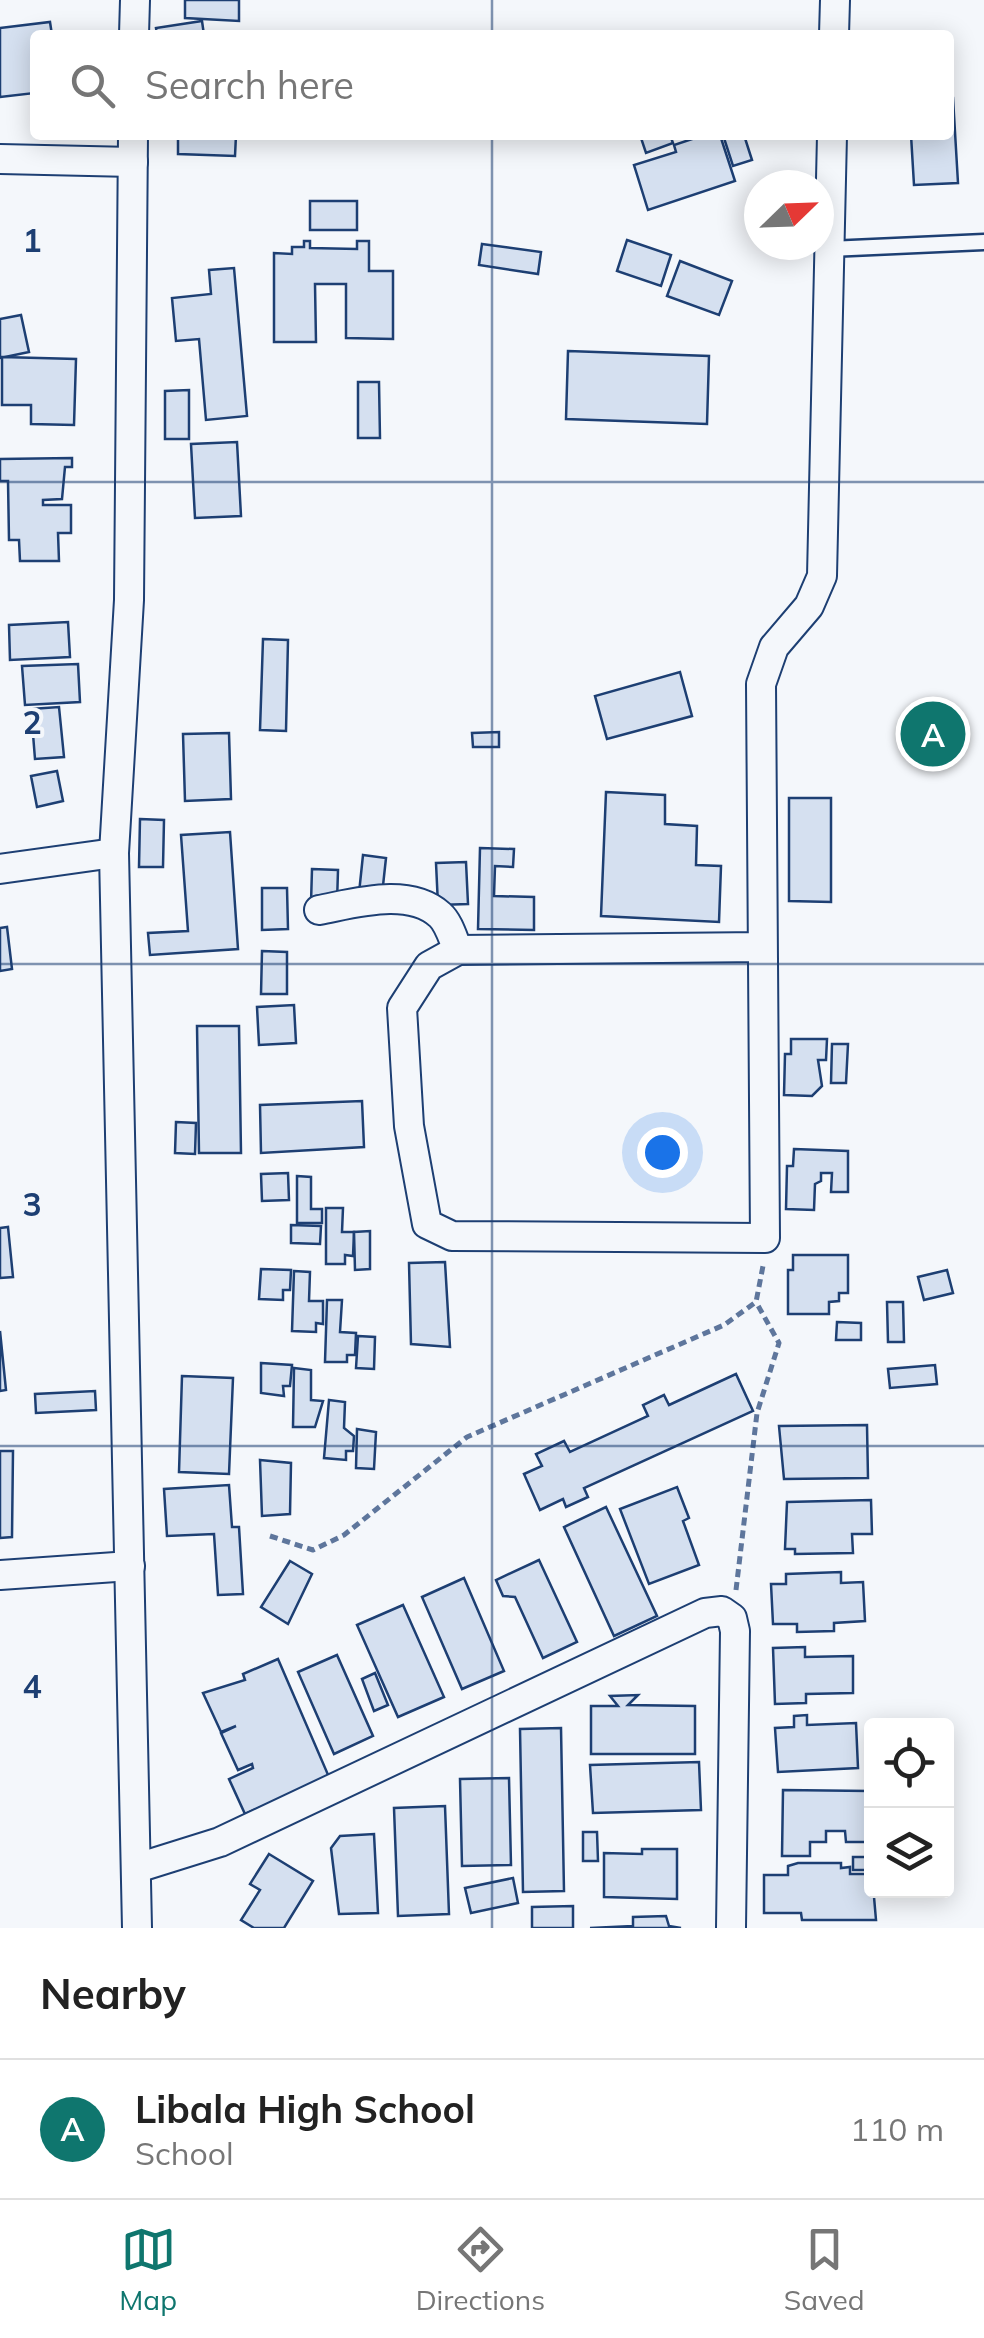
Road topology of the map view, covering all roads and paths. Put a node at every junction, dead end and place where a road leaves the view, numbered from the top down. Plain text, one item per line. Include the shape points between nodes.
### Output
1 (135, 0) edge
2 (835, 0) edge
3 (134, 30) edge
4 (834, 30) edge
5 (832, 140) edge
6 (133, 148) edge
7 (0, 159) edge
8 (831, 170) edge
9 (984, 242) edge
10 (834, 248) edge
11 (829, 260) edge
12 (114, 853) junction
13 (0, 869) edge
14 (319, 910) dead end
15 (762, 946) junction
16 (458, 950) junction
17 (765, 1238) junction
18 (756, 1302) junction
19 (270, 1536) dead end
20 (130, 1566) junction
21 (0, 1575) edge
22 (732, 1618) junction
23 (137, 1868) junction
24 (137, 1928) edge
25 (732, 1928) edge

1 - 3 street
2 - 4 street
5 - 8 street
6 - 7 street
6 - 12 street via 128,600
9 - 10 lane
11 - 15 street via 822,576 810,606 774,646 761,684
12 - 13 street
12 - 20 street
14 - 16 street via 401,899 424,904 444,918
15 - 16 street
15 - 17 street
16 - 17 street via 429,966 402,1008 409,1126 427,1224 452,1236
17 - 18 path
18 - 19 path via 724,1325 467,1436 344,1535 313,1550
18 - 22 path via 779,1343 757,1413
20 - 21 street
20 - 23 street
22 - 23 street via 722,1610 705,1613 220,1842
22 - 25 street
23 - 24 street

